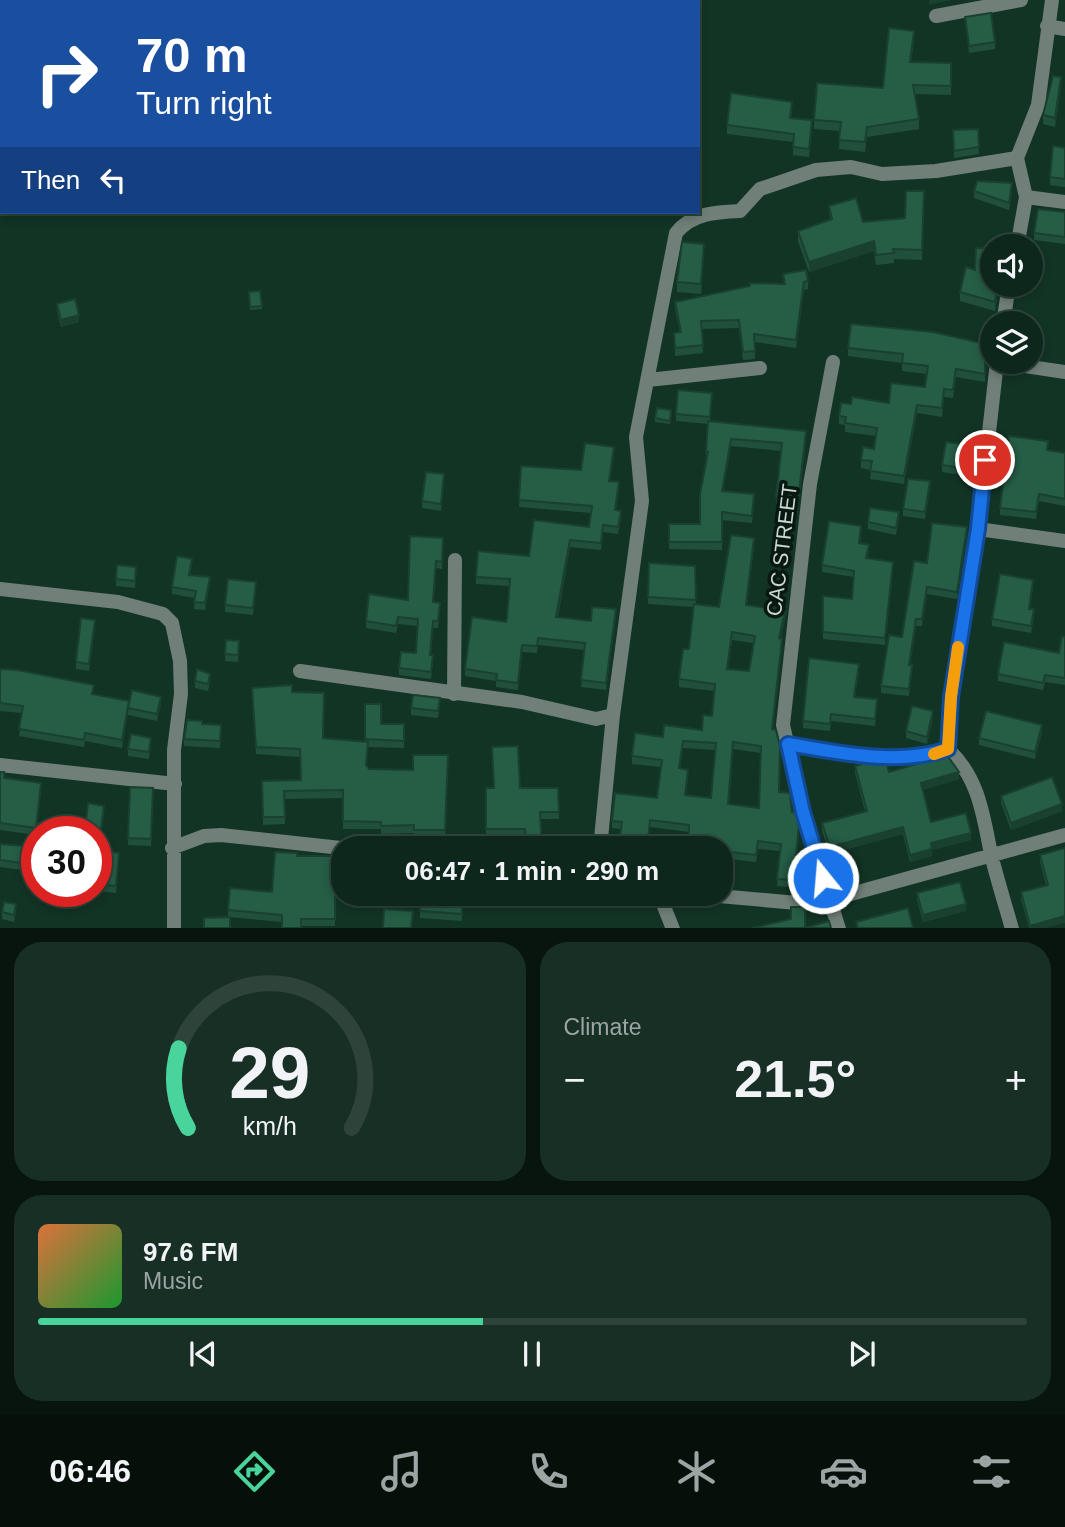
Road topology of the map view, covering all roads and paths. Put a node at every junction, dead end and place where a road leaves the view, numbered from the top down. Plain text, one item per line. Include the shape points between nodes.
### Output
1 (1021, 0) edge
2 (1052, 0) edge
3 (936, 16) dead end
4 (1047, 26) junction
5 (1065, 29) edge
6 (1017, 158) junction
7 (1026, 197) junction
8 (1065, 202) edge
9 (1019, 234) edge
10 (833, 362) dead end
11 (760, 368) dead end
12 (1043, 369) edge
13 (1065, 372) edge
14 (996, 374) edge
15 (648, 380) junction
16 (978, 529) junction
17 (1065, 541) edge
18 (454, 560) dead end
19 (0, 589) edge
20 (300, 671) dead end
21 (454, 694) junction
22 (613, 715) junction
23 (788, 744) junction
24 (948, 749) junction
25 (0, 765) edge
26 (175, 784) junction
27 (1065, 835) edge
28 (601, 836) edge
29 (331, 847) edge
30 (172, 848) junction
31 (991, 854) junction
32 (733, 897) edge
33 (829, 900) junction
34 (664, 906) edge
35 (174, 928) edge
36 (673, 928) edge
37 (839, 928) edge
38 (1012, 928) edge

1 - 3 street
2 - 4 street
4 - 5 street
4 - 6 street via 1038,104
6 - 7 street
6 - 15 street via 936,172 882,174 851,167 816,170 760,189 740,211 713,212 684,223 676,233
7 - 8 street
7 - 9 street
10 - 23 street, CAC STREET via 810,484 783,703
11 - 15 street
12 - 13 street
14 - 16 street
15 - 22 street via 636,437 642,501
16 - 17 street
16 - 24 street via 951,697
18 - 21 street
19 - 26 street via 118,602 163,614 172,623 181,694
20 - 21 street
21 - 22 street via 522,702 597,719
22 - 28 street
23 - 24 street via 901,757
23 - 33 street, CAC STREET
24 - 31 street via 973,782 985,815
25 - 26 street
26 - 30 street
27 - 31 street
29 - 30 street via 221,835
30 - 35 street
31 - 33 street
31 - 38 street
32 - 33 street via 797,903
33 - 37 street, CAC STREET
34 - 36 street

